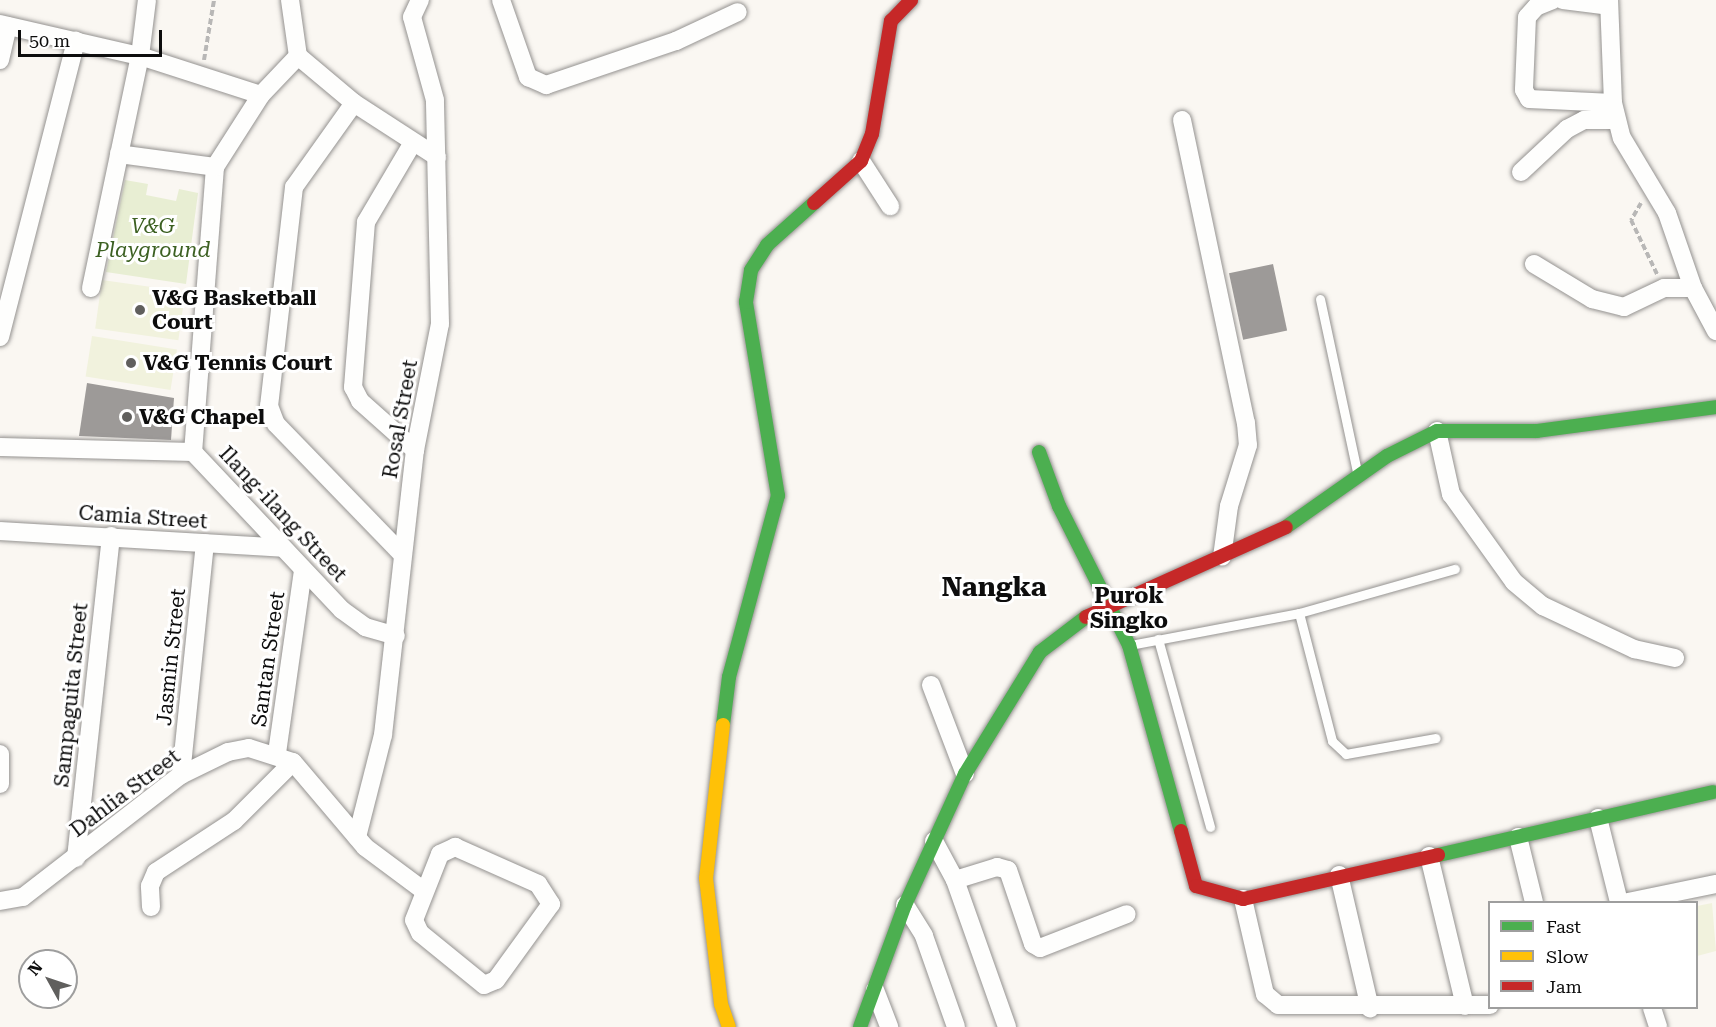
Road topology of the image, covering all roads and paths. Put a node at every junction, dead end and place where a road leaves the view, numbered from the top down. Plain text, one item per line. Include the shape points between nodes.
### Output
1 (147, 0) edge
2 (214, 0) edge
3 (290, 0) edge
4 (501, 0) edge
5 (911, 0) edge
6 (1553, 0) edge
7 (1563, 0) edge
8 (1609, 3) edge
9 (417, 4) edge
10 (738, 12) dead end
11 (4, 25) edge
12 (76, 41) junction
13 (140, 56) junction
14 (298, 56) junction
15 (0, 60) edge
16 (201, 76) junction
17 (261, 95) junction
18 (354, 103) junction
19 (1614, 111) junction
20 (1182, 120) dead end
21 (412, 144) junction
22 (118, 153) junction
23 (437, 157) junction
24 (861, 161) junction
25 (214, 167) junction
26 (1521, 172) dead end
27 (1654, 189) junction
28 (890, 206) dead end
29 (1534, 264) dead end
30 (91, 288) dead end
31 (1664, 288) junction
32 (1693, 288) junction
33 (1320, 299) dead end
34 (1716, 331) edge
35 (0, 337) edge
36 (1716, 407) edge
37 (1437, 431) junction
38 (0, 447) edge
39 (415, 450) junction
40 (193, 452) junction
41 (1039, 452) dead end
42 (1358, 478) junction
43 (0, 531) edge
44 (111, 536) junction
45 (205, 543) junction
46 (282, 548) junction
47 (402, 554) junction
48 (1222, 557) junction
49 (1455, 569) dead end
50 (303, 571) junction
51 (1110, 607) junction
52 (1299, 613) junction
53 (396, 636) junction
54 (1158, 639) junction
55 (1129, 645) junction
56 (1675, 658) dead end
57 (931, 686) dead end
58 (1436, 738) dead end
59 (0, 754) edge
60 (285, 758) junction
61 (965, 774) junction
62 (181, 775) junction
63 (0, 784) edge
64 (1713, 792) dead end
65 (1598, 818) junction
66 (1210, 828) dead end
67 (357, 837) junction
68 (1518, 837) junction
69 (934, 841) junction
70 (1429, 856) junction
71 (76, 858) junction
72 (1339, 875) junction
73 (955, 880) junction
74 (1716, 884) edge
75 (423, 890) junction
76 (1243, 899) junction
77 (0, 901) edge
78 (1534, 901) edge
79 (1619, 901) edge
80 (1637, 901) edge
81 (905, 905) junction
82 (151, 907) dead end
83 (1127, 915) dead end
84 (875, 990) junction
85 (1488, 1005) edge
86 (1465, 1006) junction
87 (1370, 1008) junction
88 (1652, 1009) edge
89 (729, 1027) edge
90 (860, 1027) edge
91 (889, 1027) edge
92 (956, 1027) edge
93 (1007, 1027) edge
94 (1658, 1027) edge

1 - 13 street
2 - 16 path
3 - 14 street
4 - 10 street via 528,76 546,85 676,41
5 - 24 street via 891,21 872,134
6 - 19 street via 1536,7 1527,17 1524,90 1529,99
7 - 8 street
8 - 19 street
9 - 23 street, Rosal Street via 412,17 435,100
11 - 12 street
11 - 15 street
12 - 13 street
12 - 35 street
13 - 16 street
13 - 22 street
14 - 17 street, Ilang-ilang Street
14 - 18 street
16 - 17 street
17 - 25 street, Ilang-ilang Street
18 - 21 street
18 - 47 street via 294,186 269,406 276,424
19 - 26 street via 1567,129
19 - 27 street
20 - 48 street via 1246,423 1248,445 1229,506
21 - 23 street
21 - 39 street via 366,222 353,387 360,401
22 - 25 street
22 - 30 street
23 - 39 street, Rosal Street via 440,324
24 - 28 street
24 - 89 street via 767,245 751,270 746,302 778,496 729,677 710,823 706,878 721,1004
25 - 40 street, Ilang-ilang Street
27 - 31 path via 1632,219
27 - 32 street
29 - 31 street via 1592,299 1624,307
31 - 32 street
32 - 34 street
33 - 42 lane
36 - 37 street via 1537,431
37 - 42 street via 1387,456
37 - 56 street via 1451,494 1514,582 1543,606 1623,644
38 - 40 street
39 - 47 street, Rosal Street
40 - 46 street, Ilang-ilang Street
41 - 51 street via 1059,506
42 - 48 street via 1300,521
43 - 44 street, Camia Street
44 - 45 street, Camia Street
44 - 71 street, Sampaguita Street
45 - 46 street, Camia Street
45 - 62 street, Jasmin Street
46 - 50 street, Ilang-ilang Street
47 - 53 street, Rosal Street
48 - 51 street
49 - 52 lane
50 - 53 street, Ilang-ilang Street via 365,627
50 - 60 street, Santan Street
51 - 55 street
51 - 61 street via 1071,624 1040,652
52 - 54 lane
52 - 58 lane via 1332,741 1346,754
53 - 67 street, Rosal Street via 383,735
54 - 55 lane
54 - 66 lane
55 - 76 street via 1196,886
57 - 61 street
59 - 63 street
60 - 62 street, Dahlia Street via 249,748 228,752
60 - 67 street
60 - 82 street via 234,821 156,872 150,886
61 - 69 street
62 - 71 street, Dahlia Street
64 - 65 street
65 - 68 street
65 - 79 street
67 - 75 street
68 - 70 street
68 - 78 street
69 - 73 street
69 - 81 street
70 - 72 street
70 - 86 street
71 - 77 street, Dahlia Street via 22,897
72 - 76 street
72 - 87 street
73 - 83 street via 997,867 1008,870 1033,944 1040,948
73 - 93 street
74 - 80 street
75 - 75 street via 440,854 455,847 538,884 551,904 496,980 484,985 416,927
76 - 87 street via 1265,994 1272,1001 1288,1007
81 - 84 street
81 - 92 street via 924,936
84 - 90 street
84 - 91 street
85 - 86 street
86 - 87 street
88 - 94 street

